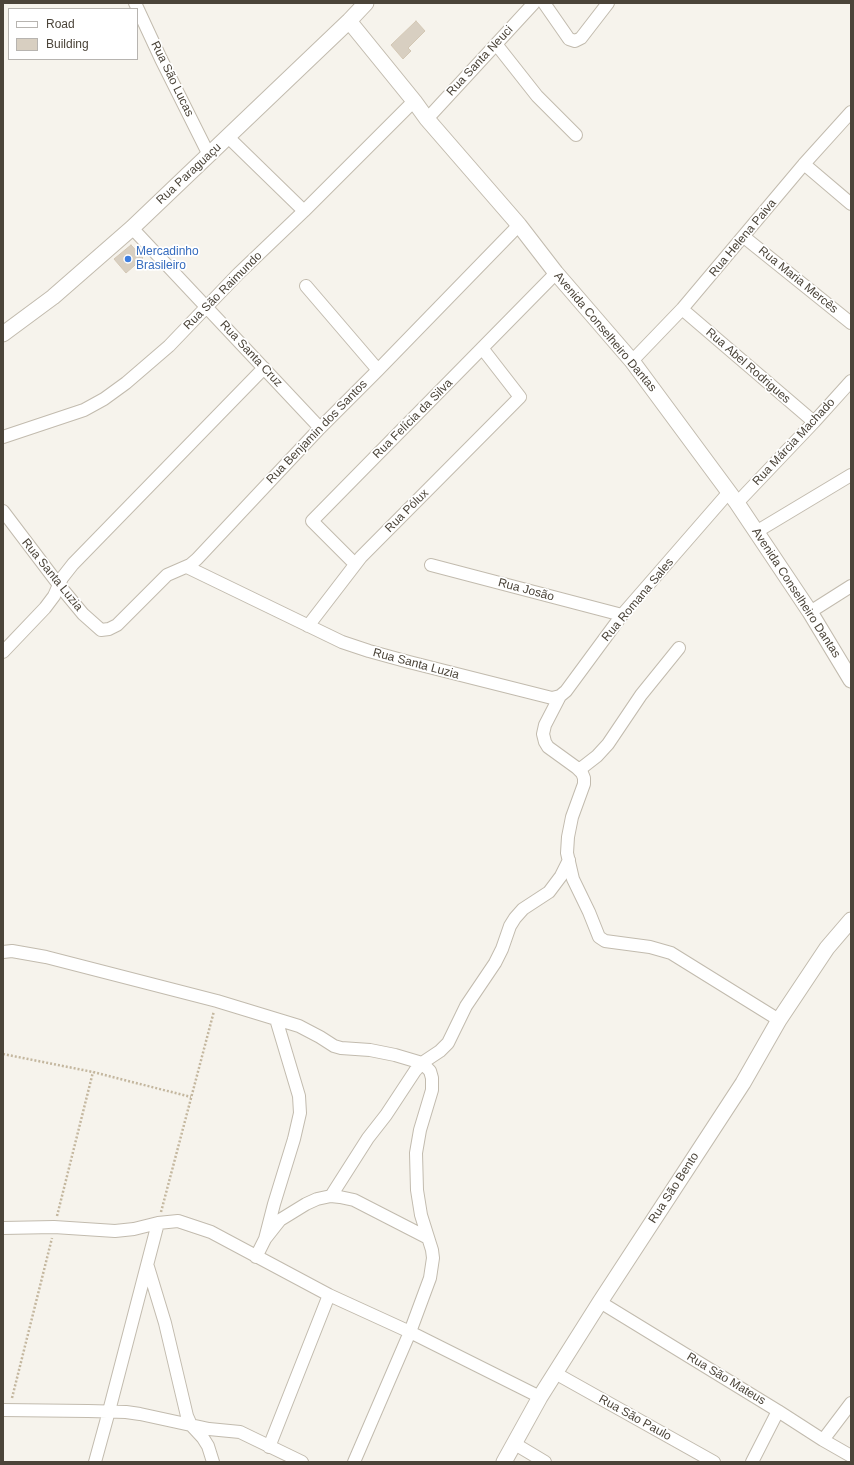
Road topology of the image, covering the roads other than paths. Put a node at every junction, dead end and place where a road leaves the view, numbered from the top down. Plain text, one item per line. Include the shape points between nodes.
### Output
1 (366, 3) edge
2 (534, 3) edge
3 (544, 3) edge
4 (608, 3) edge
5 (138, 9) edge
6 (349, 21) junction
7 (496, 44) junction
8 (414, 101) junction
9 (851, 112) edge
10 (427, 119) junction
11 (576, 135) dead end
12 (228, 138) junction
13 (209, 155) junction
14 (804, 164) junction
15 (851, 204) edge
16 (304, 211) junction
17 (519, 225) junction
18 (132, 228) junction
19 (744, 237) junction
20 (556, 273) junction
21 (306, 286) dead end
22 (206, 306) junction
23 (682, 309) junction
24 (851, 323) edge
25 (3, 334) edge
26 (482, 348) junction
27 (632, 361) junction
28 (264, 368) junction
29 (378, 370) junction
30 (851, 381) edge
31 (814, 422) junction
32 (320, 428) junction
33 (3, 437) edge
34 (851, 475) edge
35 (733, 497) junction
36 (3, 511) edge
37 (756, 532) junction
38 (356, 564) junction
39 (431, 565) dead end
40 (187, 567) junction
41 (59, 585) junction
42 (851, 586) edge
43 (810, 612) junction
44 (622, 615) junction
45 (308, 626) junction
46 (109, 629) joint
47 (679, 648) dead end
48 (3, 652) edge
49 (851, 680) edge
50 (560, 696) junction
51 (579, 770) junction
52 (568, 860) junction
53 (851, 920) edge
54 (3, 952) edge
55 (276, 1019) junction
56 (779, 1020) junction
57 (422, 1063) junction
58 (330, 1196) junction
59 (158, 1223) junction
60 (3, 1228) edge
61 (428, 1238) junction
62 (265, 1239) junction
63 (256, 1257) junction
64 (148, 1267) junction
65 (329, 1295) junction
66 (600, 1302) junction
67 (410, 1332) junction
68 (555, 1373) junction
69 (540, 1397) junction
70 (851, 1403) edge
71 (6, 1410) edge
72 (109, 1411) junction
73 (778, 1411) junction
74 (191, 1425) junction
75 (823, 1440) junction
76 (515, 1444) junction
77 (269, 1447) junction
78 (851, 1456) edge
79 (94, 1462) edge
80 (213, 1462) edge
81 (302, 1462) edge
82 (354, 1462) edge
83 (504, 1462) edge
84 (545, 1462) edge
85 (714, 1462) edge
86 (752, 1462) edge

1 - 6 street, Rua Paraguaçu
2 - 7 street, Rua Santa Neuci
3 - 4 street via 569,39 575,41 581,38
5 - 13 street, Rua São Lucas
6 - 8 street, Avenida Conselheiro Dantas
6 - 12 street, Rua Paraguaçu
7 - 10 street, Rua Santa Neuci
7 - 11 street via 538,96
8 - 10 street, Avenida Conselheiro Dantas
8 - 16 street, Rua São Raimundo
9 - 14 street, Rua Helena Paiva
10 - 17 street, Avenida Conselheiro Dantas
12 - 13 street, Rua Paraguaçu
12 - 16 street
13 - 18 street, Rua Paraguaçu
14 - 15 street
14 - 19 street, Rua Helena Paiva
16 - 22 street, Rua São Raimundo
17 - 20 street, Avenida Conselheiro Dantas
17 - 29 street, Rua Benjamin dos Santos
18 - 22 street, Rua Santa Cruz
18 - 25 street, Rua Paraguaçu via 53,297
19 - 23 street, Rua Helena Paiva
19 - 24 street, Rua Maria Mercês
20 - 26 street, Rua Felícia da Silva
20 - 27 street, Avenida Conselheiro Dantas
21 - 29 street
22 - 28 street, Rua Santa Cruz
22 - 33 street, Rua São Raimundo via 169,346 104,399 84,410
23 - 27 street, Rua Helena Paiva
23 - 31 street, Rua Abel Rodrigues
26 - 38 street, Rua Pólux via 520,397 360,557
26 - 38 street, Rua Felícia da Silva via 312,521
27 - 35 street, Avenida Conselheiro Dantas
28 - 32 street, Rua Santa Cruz
28 - 41 street via 73,564
29 - 32 street, Rua Benjamin dos Santos
30 - 31 street, Rua Márcia Machado
31 - 35 street, Rua Márcia Machado
32 - 40 street, Rua Benjamin dos Santos
34 - 37 street
35 - 37 street, Avenida Conselheiro Dantas
35 - 44 street, Rua Romana Sales
36 - 41 street, Rua Santa Luzia
37 - 43 street, Avenida Conselheiro Dantas
38 - 45 street, Rua Pólux
39 - 44 street, Rua Josão
40 - 45 street, Rua Santa Luzia
40 - 46 street, Rua Benjamin dos Santos via 166,575 117,625
41 - 46 street, Rua Santa Luzia via 96,626 101,630
41 - 48 street via 45,608
42 - 43 street
43 - 49 street, Avenida Conselheiro Dantas
44 - 50 street, Rua Romana Sales
45 - 50 street, Rua Santa Luzia via 369,651 543,696
47 - 51 street via 641,695 608,744 598,756
50 - 51 street, Rua Romana Sales via 545,725 545,742
51 - 52 street via 584,778 584,784 572,817 568,837
52 - 56 street via 577,890 602,940 650,947 671,953
52 - 57 street via 561,876 549,892 515,918 496,963 466,1006 448,1043
53 - 56 street, Rua São Bento via 827,948
54 - 55 street via 12,951 46,957 217,1001
55 - 57 street via 299,1026 334,1046 384,1052
55 - 62 street via 299,1096 300,1113
56 - 66 street, Rua São Bento via 742,1083
57 - 58 street
57 - 61 street via 430,1071 432,1090 418,1141 416,1176 421,1215
58 - 61 street via 354,1200
58 - 62 street via 287,1215 275,1225
59 - 60 street via 115,1231 54,1227
59 - 63 street via 178,1221 211,1232
59 - 64 street
61 - 67 street via 433,1258 430,1278
62 - 63 street
63 - 65 street
64 - 72 street
64 - 74 street via 165,1323 183,1405
65 - 67 street
65 - 77 street
66 - 68 street, Rua São Bento
66 - 73 street, Rua São Mateus
67 - 69 street
67 - 82 street
68 - 69 street, Rua São Bento
68 - 85 street, Rua São Paulo
69 - 76 street, Rua São Bento
70 - 75 street
71 - 72 street
72 - 74 street via 140,1414
72 - 79 street
73 - 75 street, Rua São Mateus
73 - 86 street
74 - 77 street via 240,1432
74 - 80 street via 204,1438
75 - 78 street, Rua São Mateus
76 - 83 street, Rua São Bento
76 - 84 street
77 - 81 street

